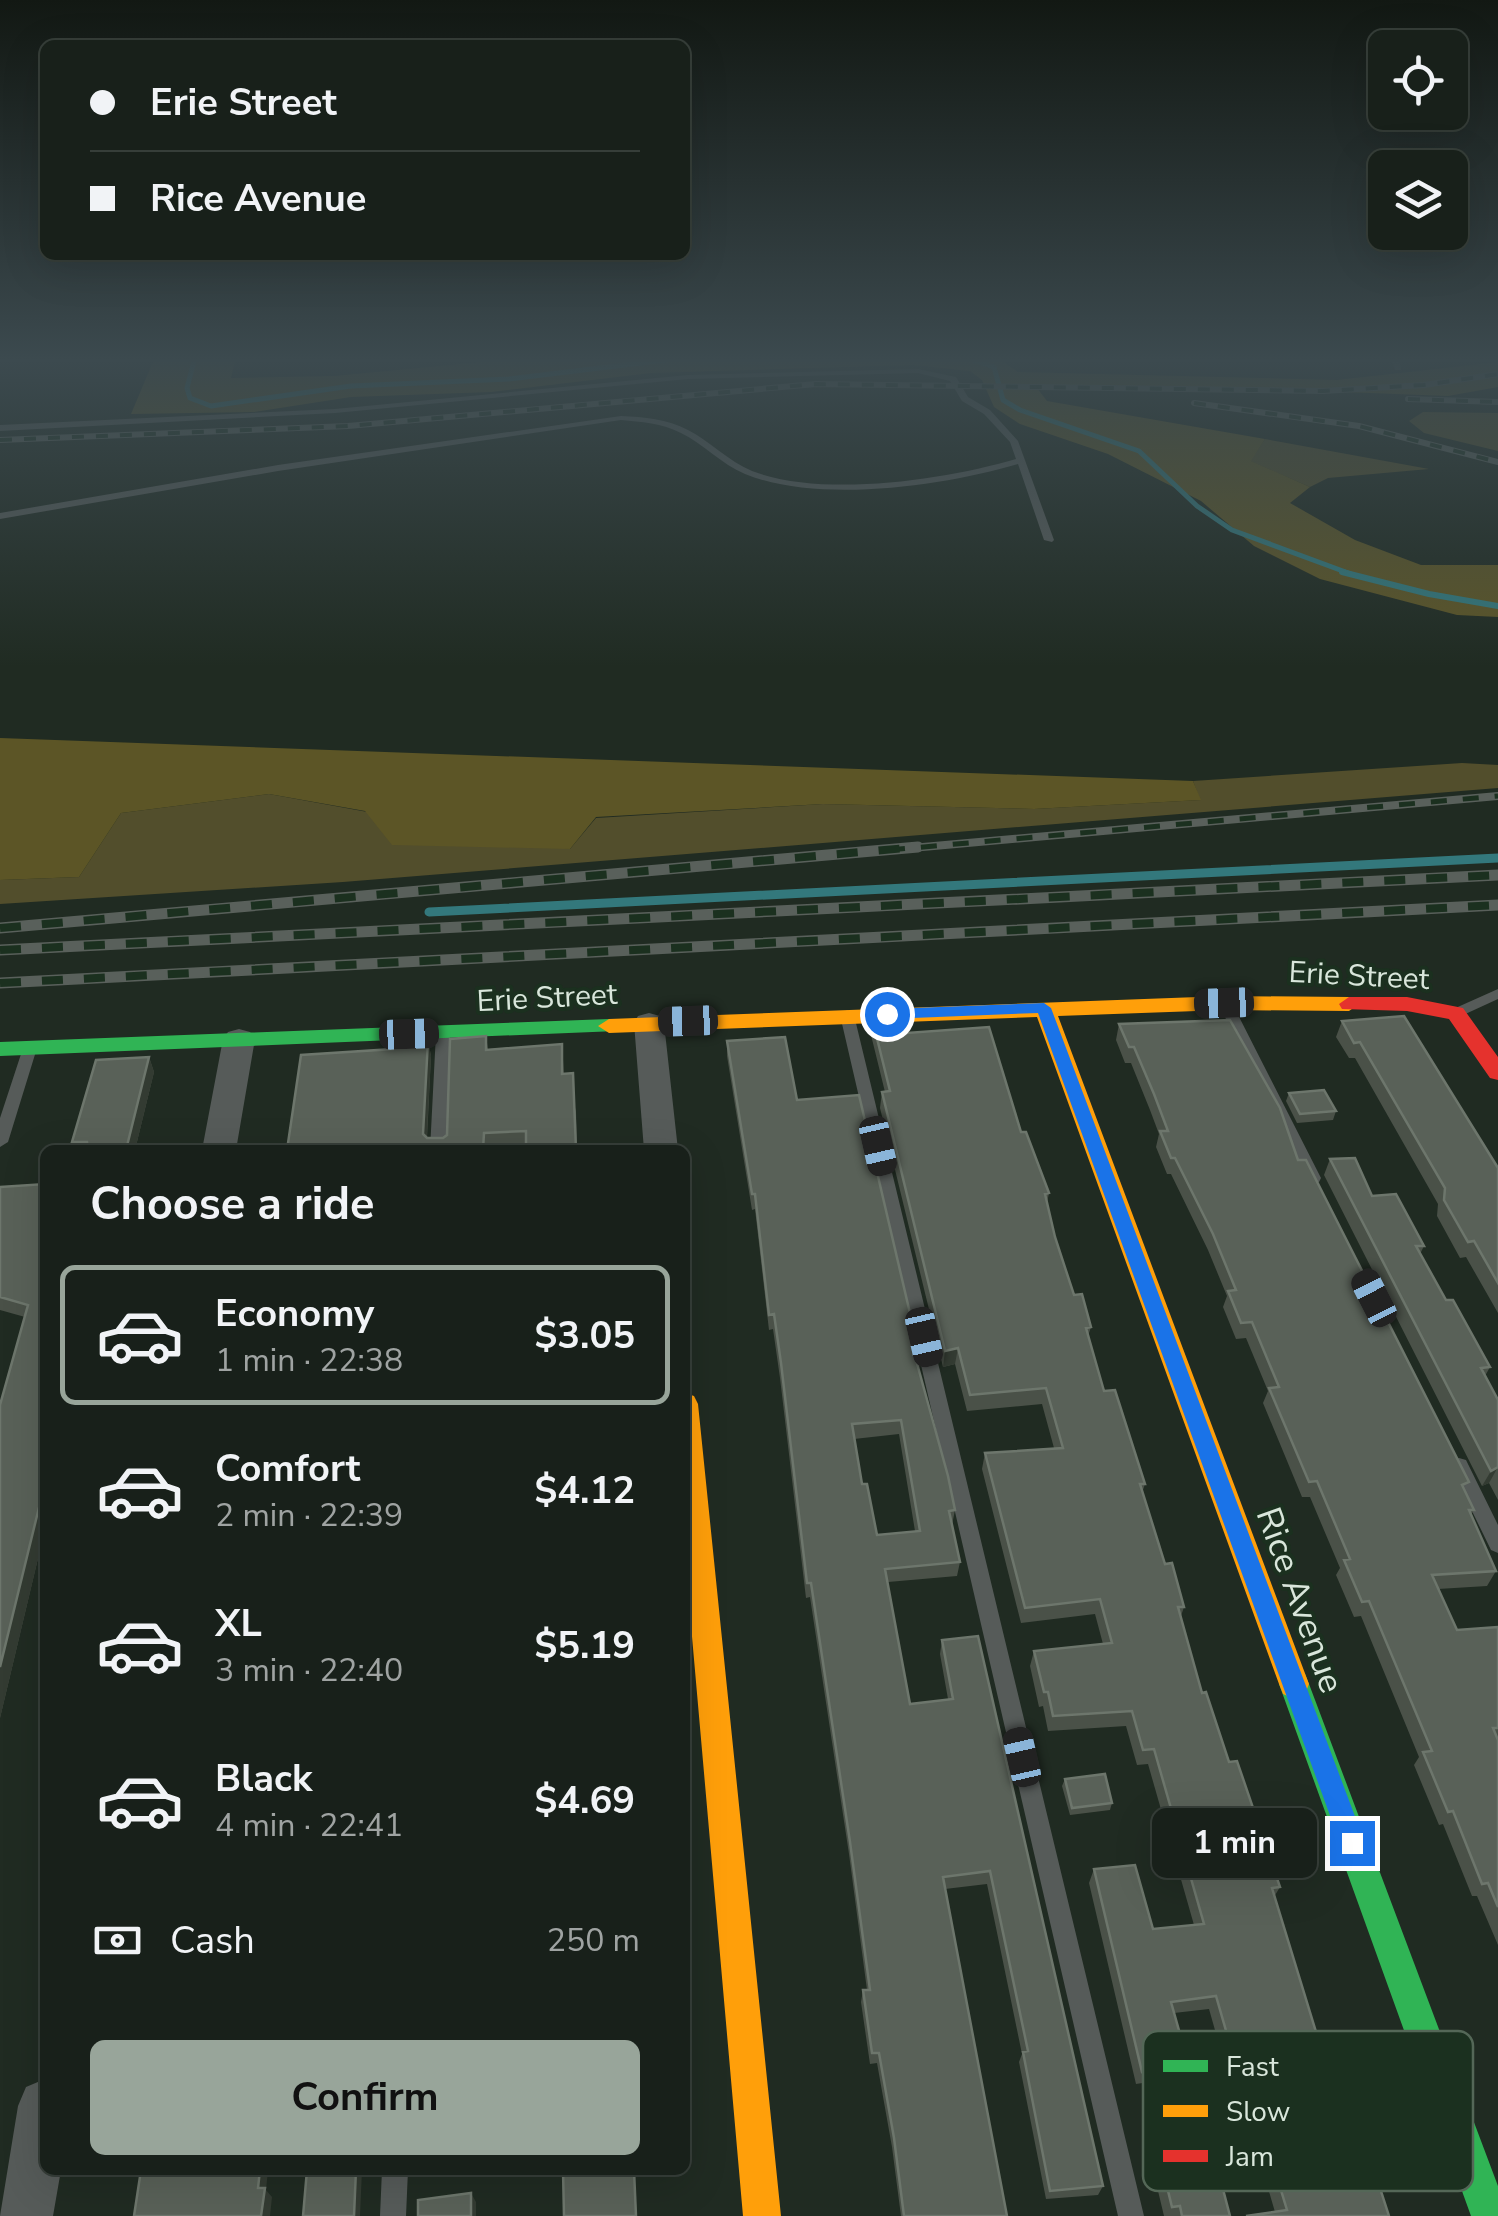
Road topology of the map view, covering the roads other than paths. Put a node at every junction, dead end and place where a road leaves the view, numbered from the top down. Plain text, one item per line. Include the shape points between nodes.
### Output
1 (336, 460) edge
2 (730, 460) edge
3 (1020, 460) edge
4 (1021, 460) edge
5 (0, 516) edge
6 (1049, 540) dead end
7 (1498, 994) edge
8 (1224, 1003) junction
9 (1044, 1008) junction
10 (1456, 1013) junction
11 (848, 1015) junction
12 (649, 1023) junction
13 (443, 1033) junction
14 (239, 1039) junction
15 (30, 1048) junction
16 (0, 1049) edge
17 (1498, 1073) edge
18 (0, 1142) edge
19 (220, 1145) edge
20 (438, 1145) edge
21 (661, 1145) edge
22 (1320, 1193) edge
23 (1454, 1456) edge
24 (690, 1457) edge
25 (1498, 1544) edge
26 (1422, 2031) edge
27 (40, 2134) edge
28 (1473, 2170) edge
29 (395, 2175) edge
30 (25, 2216) edge
31 (393, 2216) edge
32 (762, 2216) edge
33 (1131, 2216) edge
34 (1490, 2216) edge

1 - 5 lane
2 - 3 lane via 751,474 798,484 954,477
4 - 6 lane
7 - 10 lane
8 - 9 street, Erie Street
8 - 10 street, Erie Street via 1406,1004
8 - 22 lane
9 - 11 street, Erie Street
9 - 26 street, Rice Avenue
10 - 17 street
11 - 12 street, Erie Street
11 - 33 lane
12 - 13 street, Erie Street
12 - 21 street
13 - 14 street, Erie Street
13 - 20 lane
14 - 15 street, Erie Street
14 - 19 street
15 - 16 street, Erie Street
15 - 18 lane
23 - 25 lane
24 - 32 street
27 - 30 street
28 - 34 street, Rice Avenue
29 - 31 lane

